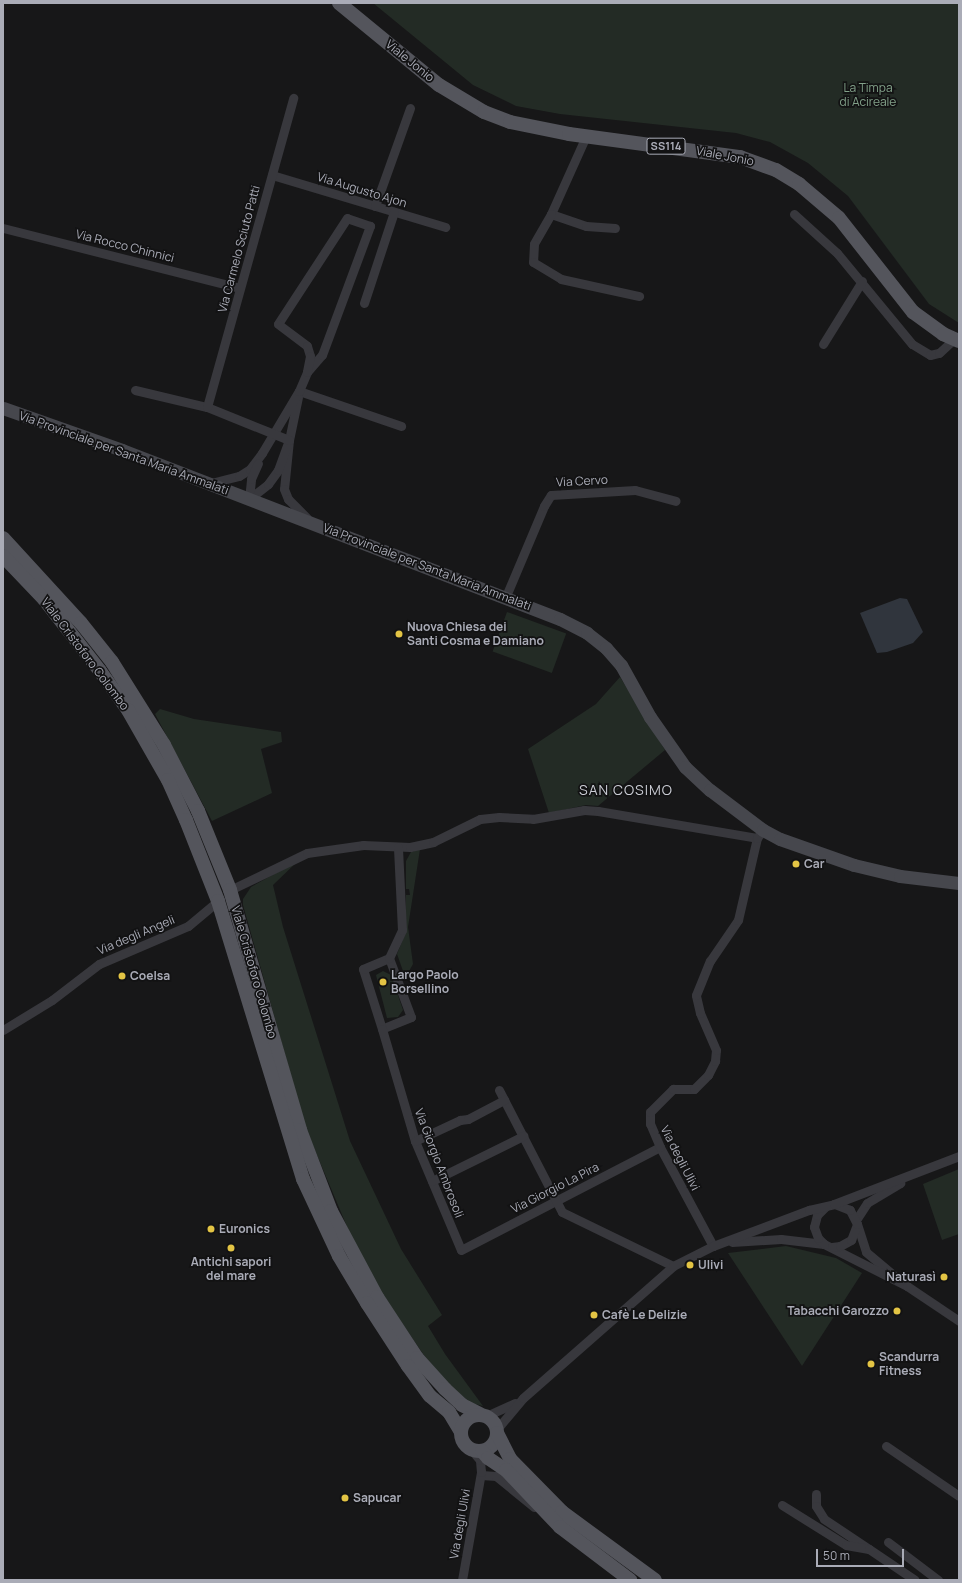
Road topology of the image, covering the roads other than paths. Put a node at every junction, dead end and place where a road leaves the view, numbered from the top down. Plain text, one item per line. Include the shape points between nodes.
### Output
1 (339, 3) edge
2 (293, 98) dead end
3 (410, 108) dead end
4 (586, 136) junction
5 (272, 175) junction
6 (376, 206) junction
7 (394, 212) junction
8 (552, 214) junction
9 (794, 214) dead end
10 (445, 227) dead end
11 (3, 228) edge
12 (615, 228) dead end
13 (862, 282) junction
14 (240, 288) junction
15 (639, 296) dead end
16 (364, 303) dead end
17 (957, 340) edge
18 (823, 344) dead end
19 (307, 372) junction
20 (135, 390) dead end
21 (299, 391) junction
22 (207, 407) junction
23 (3, 408) edge
24 (400, 426) dead end
25 (272, 434) junction
26 (289, 440) junction
27 (262, 453) junction
28 (209, 484) junction
29 (249, 499) junction
30 (676, 501) dead end
31 (312, 523) junction
32 (3, 538) edge
33 (3, 556) edge
34 (506, 596) junction
35 (760, 834) junction
36 (398, 847) junction
37 (959, 883) edge
38 (230, 890) junction
39 (218, 901) junction
40 (389, 958) junction
41 (3, 1030) edge
42 (383, 1034) junction
43 (499, 1090) dead end
44 (504, 1100) junction
45 (522, 1136) junction
46 (415, 1141) junction
47 (660, 1147) junction
48 (959, 1156) edge
49 (913, 1175) junction
50 (432, 1181) junction
51 (555, 1201) junction
52 (830, 1205) junction
53 (856, 1222) junction
54 (725, 1242) junction
55 (828, 1245) junction
56 (713, 1246) junction
57 (461, 1250) joint
58 (673, 1266) junction
59 (907, 1286) junction
60 (959, 1321) edge
61 (523, 1398) junction
62 (483, 1415) junction
63 (497, 1431) junction
64 (461, 1432) junction
65 (886, 1446) dead end
66 (480, 1452) junction
67 (481, 1473) junction
68 (816, 1494) dead end
69 (959, 1496) edge
70 (782, 1505) dead end
71 (560, 1527) junction
72 (888, 1542) dead end
73 (869, 1549) junction
74 (462, 1580) edge
75 (630, 1580) edge
76 (655, 1580) edge
77 (915, 1580) edge
78 (938, 1580) edge

1 - 4 main road, Viale Jonio / SS114 via 417,68 460,99 510,122 536,129
2 - 5 street, Via Carmelo Sciuto Patti
3 - 6 street
4 - 8 street
4 - 17 main road, Viale Jonio / SS114 via 720,153 757,162 776,170 799,184 839,218 913,312
5 - 6 street, Via Augusto Ajon
5 - 14 street, Via Carmelo Sciuto Patti
6 - 7 street, Via Augusto Ajon
7 - 10 street, Via Augusto Ajon
7 - 16 street
8 - 12 street via 586,226
8 - 15 street via 534,244 533,262 561,279
9 - 13 street via 837,253
11 - 14 street, Via Rocco Chinnici
13 - 17 street via 901,335 922,351 930,355 939,353
13 - 18 street
14 - 22 street, Via Carmelo Sciuto Patti
19 - 19 street via 310,356 307,346 278,324 347,218 370,226 322,355
19 - 21 street
20 - 22 street
21 - 24 street
21 - 25 street
21 - 26 street
22 - 25 street
23 - 28 street, Via Provinciale per Santa Maria Ammalati
25 - 26 street
25 - 27 street
26 - 29 street via 278,470 268,484
26 - 31 street via 284,490 288,499
27 - 28 street via 239,476
27 - 29 street via 251,479
28 - 29 street, Via Provinciale per Santa Maria Ammalati
29 - 31 street, Via Provinciale per Santa Maria Ammalati
30 - 34 street, Via Cervo via 635,490 551,495
31 - 34 street, Via Provinciale per Santa Maria Ammalati
32 - 38 main road, Viale Cristoforo Colombo via 81,623 112,662 140,705 198,811
33 - 39 main road, Viale Cristoforo Colombo via 72,632 128,710 151,749 186,820
34 - 35 street, Via Provinciale per Santa Maria Ammalati via 587,633 606,648 621,665 650,717 685,767
35 - 36 street via 674,825 584,810 532,819 480,819 433,842
35 - 37 street, Via Provinciale per Santa Maria Ammalati via 854,865 900,876
35 - 47 street, Via degli Ulivi via 738,920 710,961 696,995 716,1050 715,1061 708,1075 694,1089 673,1089 650,1112 650,1124
36 - 38 street via 363,845 307,853
36 - 40 street via 402,930
38 - 62 main road, Viale Cristoforo Colombo via 300,1130 331,1211 377,1297 417,1358 462,1404
39 - 41 street, Via degli Angeli via 188,926 99,964 52,1000
39 - 64 main road, Viale Cristoforo Colombo via 288,1135 317,1209 339,1256 390,1340 430,1396 449,1412
40 - 42 street, Via Giorgio Ambrosoli via 363,969
40 - 42 street via 412,1017
42 - 46 street, Via Giorgio Ambrosoli
43 - 44 street
44 - 45 street
44 - 46 street via 468,1119 460,1120
45 - 50 street
45 - 51 street
46 - 50 street, Via Giorgio Ambrosoli
47 - 51 street, Via Giorgio La Pira
47 - 56 street, Via degli Ulivi
48 - 49 street
49 - 52 street
49 - 53 street via 867,1203
50 - 57 street, Via Giorgio Ambrosoli
51 - 57 street, Via Giorgio La Pira
51 - 58 street via 562,1212
52 - 53 street via 846,1207
52 - 54 street via 809,1210
52 - 55 street via 817,1215 814,1222 816,1235
53 - 55 street via 851,1240 840,1246
53 - 59 street via 866,1252
54 - 55 street via 780,1238
54 - 56 street
55 - 59 street
56 - 58 street
58 - 61 street
59 - 60 street
61 - 62 street via 502,1411
61 - 63 street
62 - 63 main road
62 - 64 main road via 467,1419
63 - 66 main road via 492,1445
63 - 76 main road via 510,1459 562,1512
64 - 66 main road via 462,1438
65 - 69 street
66 - 67 street
66 - 67 street
66 - 71 main road via 506,1470
67 - 71 street via 496,1476
67 - 74 street, Via degli Ulivi
68 - 73 street via 816,1506 824,1519
70 - 73 street via 846,1545
71 - 75 main road
72 - 78 street
73 - 77 street

